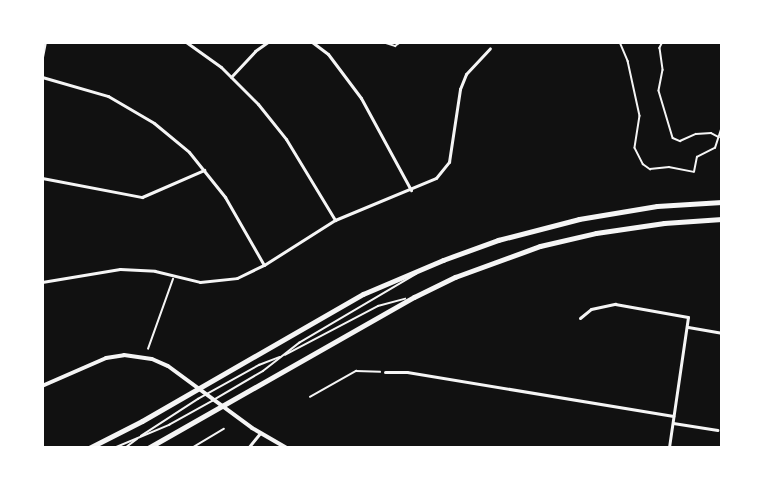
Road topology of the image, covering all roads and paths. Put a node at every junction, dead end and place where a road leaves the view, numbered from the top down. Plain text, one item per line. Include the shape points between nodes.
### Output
1 (45, 42) edge
2 (186, 42) edge
3 (268, 42) edge
4 (312, 42) edge
5 (383, 42) edge
6 (401, 42) edge
7 (620, 42) edge
8 (624, 42) edge
9 (663, 42) edge
10 (621, 46) junction
11 (490, 48) dead end
12 (42, 57) edge
13 (42, 77) edge
14 (231, 77) junction
15 (722, 126) edge
16 (719, 137) junction
17 (204, 170) junction
18 (42, 178) edge
19 (411, 190) junction
20 (722, 202) edge
21 (722, 219) edge
22 (335, 220) junction
23 (442, 260) junction
24 (264, 265) junction
25 (174, 275) junction
26 (42, 282) edge
27 (414, 297) junction
28 (580, 318) dead end
29 (688, 327) junction
30 (722, 333) edge
31 (148, 349) dead end
32 (282, 356) junction
33 (385, 372) joint
34 (42, 386) edge
35 (310, 397) dead end
36 (673, 416) junction
37 (673, 423) junction
38 (224, 429) dead end
39 (717, 430) dead end
40 (260, 433) junction
41 (139, 437) junction
42 (89, 448) edge
43 (114, 448) edge
44 (125, 448) edge
45 (148, 448) edge
46 (192, 448) edge
47 (248, 448) edge
48 (257, 448) edge
49 (273, 448) edge
50 (286, 448) edge
51 (669, 448) edge

1 - 12 street
2 - 14 street
3 - 14 street
4 - 19 street via 328,54 362,98
5 - 6 path via 395,46
7 - 10 path
8 - 10 path
9 - 16 path via 658,91 673,138 680,141 711,133
10 - 16 path via 640,116 635,148 643,164 650,169 669,167 694,172 697,157 715,148
11 - 19 street via 466,74 460,89 449,162 436,178
13 - 17 street via 108,96 154,123
14 - 22 street via 279,129
15 - 16 path
17 - 18 street via 142,197
17 - 24 street via 225,197
19 - 22 street
20 - 23 highway via 657,206 579,219 498,240
21 - 27 highway via 630,227 565,240 487,264
22 - 24 street
23 - 32 lane
23 - 42 highway via 353,299
24 - 25 street via 220,281 200,282
25 - 26 street via 120,268
25 - 31 path
27 - 32 lane via 378,306
27 - 45 highway
28 - 29 street via 591,309 615,304 685,315
29 - 30 street
29 - 36 street
32 - 41 lane via 198,399
32 - 41 lane via 202,407
33 - 35 path via 356,371
33 - 36 street via 407,372
34 - 40 main road via 97,361 124,355 158,361
36 - 37 street
37 - 39 street
37 - 51 street
38 - 46 lane
40 - 47 street
40 - 50 main road
41 - 43 lane
41 - 44 lane
48 - 49 street

